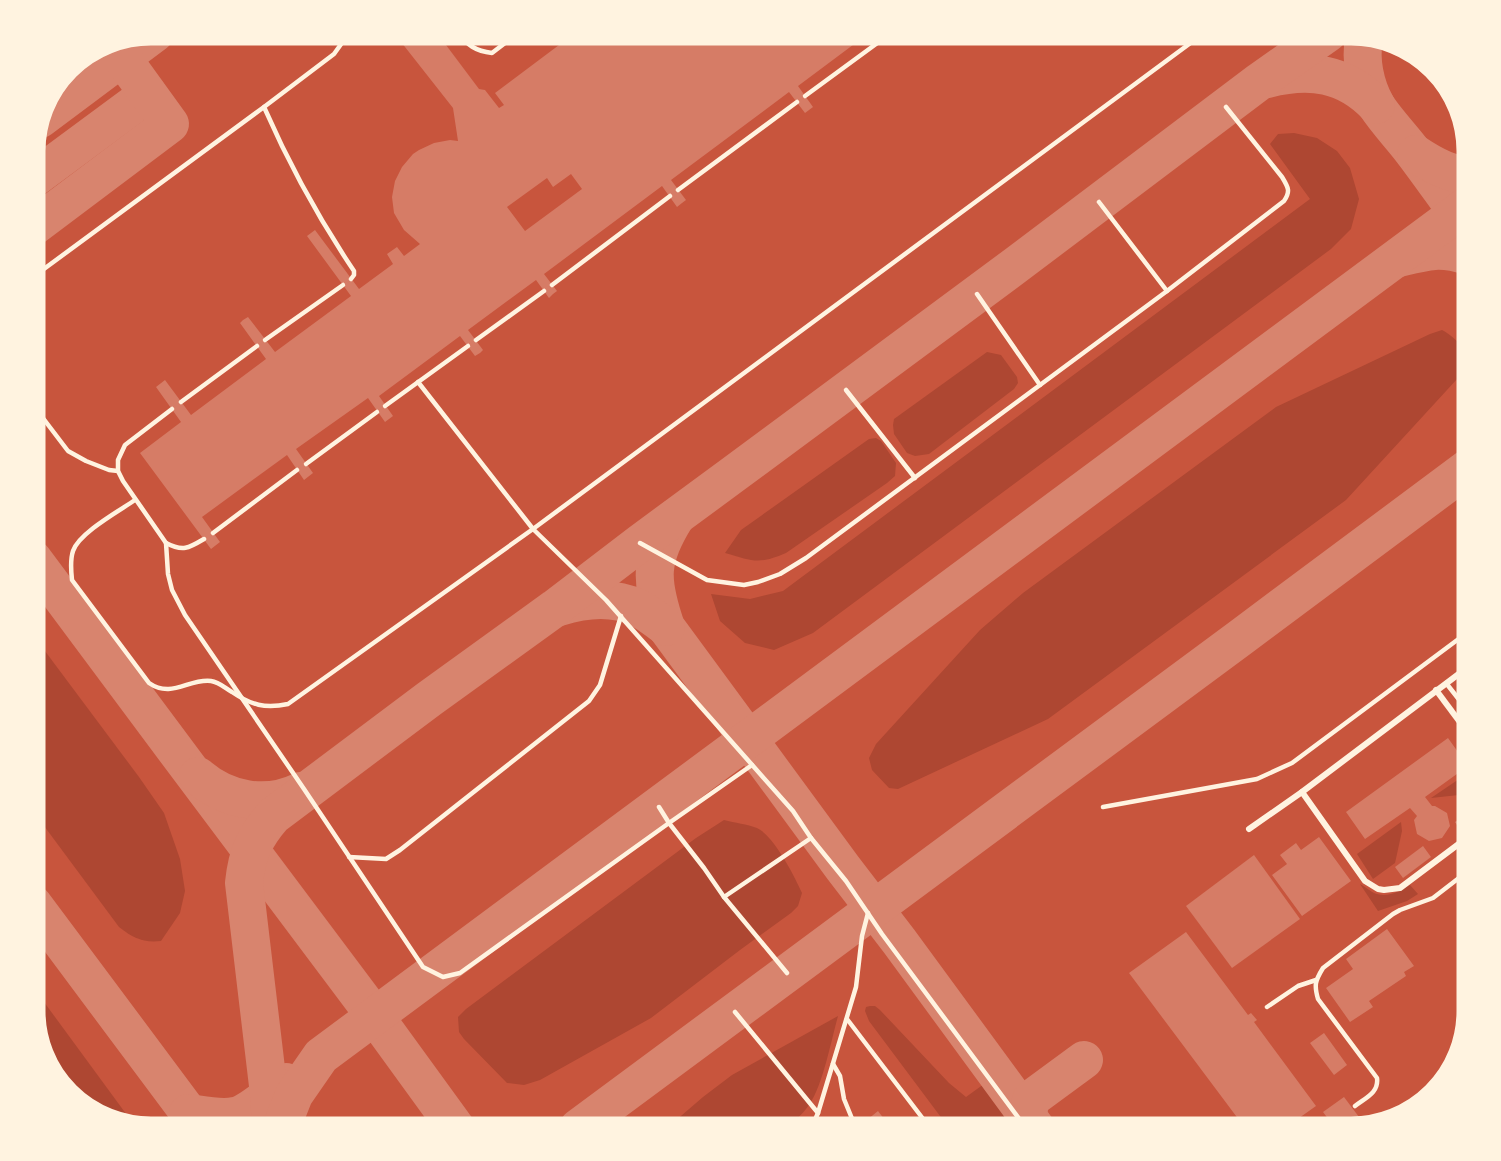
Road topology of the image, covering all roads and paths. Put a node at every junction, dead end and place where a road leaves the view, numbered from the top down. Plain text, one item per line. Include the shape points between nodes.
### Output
1 (341, 44) edge
2 (467, 44) edge
3 (504, 44) edge
4 (876, 44) edge
5 (1189, 44) edge
6 (805, 96) dead end
7 (797, 102) dead end
8 (264, 107) junction
9 (1226, 107) dead end
10 (678, 190) dead end
11 (670, 196) dead end
12 (1099, 202) dead end
13 (44, 269) edge
14 (351, 279) dead end
15 (343, 285) dead end
16 (552, 285) dead end
17 (544, 291) dead end
18 (1167, 291) junction
19 (977, 294) dead end
20 (265, 340) dead end
21 (476, 340) dead end
22 (257, 346) dead end
23 (468, 346) dead end
24 (418, 382) junction
25 (1040, 385) junction
26 (846, 390) dead end
27 (181, 402) dead end
28 (386, 406) dead end
29 (172, 409) dead end
30 (377, 412) dead end
31 (44, 419) edge
32 (306, 464) dead end
33 (297, 470) dead end
34 (118, 471) junction
35 (915, 478) junction
36 (135, 500) junction
37 (533, 529) junction
38 (213, 533) dead end
39 (204, 539) dead end
40 (166, 543) junction
41 (640, 543) dead end
42 (621, 616) junction
43 (1458, 639) edge
44 (1458, 673) edge
45 (1446, 682) junction
46 (1436, 690) junction
47 (1458, 698) edge
48 (243, 700) junction
49 (1458, 720) edge
50 (752, 765) junction
51 (1302, 792) junction
52 (659, 807) dead end
53 (1103, 807) dead end
54 (669, 823) junction
55 (1249, 828) dead end
56 (811, 838) junction
57 (1458, 844) edge
58 (349, 857) junction
59 (1458, 879) edge
60 (724, 897) junction
61 (868, 913) junction
62 (787, 973) dead end
63 (1316, 980) junction
64 (1267, 1007) dead end
65 (735, 1012) dead end
66 (847, 1019) junction
67 (833, 1064) junction
68 (1355, 1106) dead end
69 (818, 1113) junction
70 (816, 1118) edge
71 (852, 1118) edge
72 (922, 1118) edge
73 (1019, 1118) edge

1 - 8 lane via 334,54
2 - 3 lane via 492,53
4 - 6 lane
5 - 37 lane
7 - 10 lane
8 - 13 lane
8 - 14 lane via 297,177 354,271
9 - 18 lane via 1282,177 1288,194
11 - 16 lane
12 - 18 lane
15 - 20 lane
17 - 21 lane
18 - 25 lane
19 - 25 lane
22 - 27 lane
23 - 24 lane
24 - 28 lane
24 - 37 lane
25 - 35 lane
26 - 35 lane
29 - 34 lane via 125,445
30 - 32 lane
31 - 34 lane via 68,451
33 - 38 lane
34 - 36 lane
35 - 41 lane via 806,558 758,582 744,585 707,580
36 - 40 lane
36 - 48 lane via 83,536 73,551 72,580 154,687 168,689 210,681
37 - 42 lane
37 - 48 lane via 288,704 264,707
39 - 40 lane via 183,549
40 - 48 lane via 172,590
42 - 50 lane
42 - 58 lane via 600,685 589,701 400,850 386,859
43 - 53 lane via 1292,763 1257,778
44 - 45 street
45 - 46 street
45 - 47 lane
46 - 49 street
46 - 51 street
48 - 58 lane
50 - 54 lane
50 - 56 lane
51 - 55 street
51 - 57 street via 1365,882 1378,890 1400,888
52 - 54 lane
54 - 58 lane via 460,973 444,977 423,967
54 - 60 lane
56 - 60 lane
56 - 61 lane
59 - 63 lane via 1433,898 1393,914 1323,968
60 - 62 lane
61 - 66 lane
61 - 73 lane
63 - 64 lane via 1298,986
63 - 68 lane via 1318,999 1377,1078 1376,1090
65 - 69 lane
66 - 67 lane
66 - 72 lane
67 - 69 lane
67 - 71 lane
69 - 70 lane

